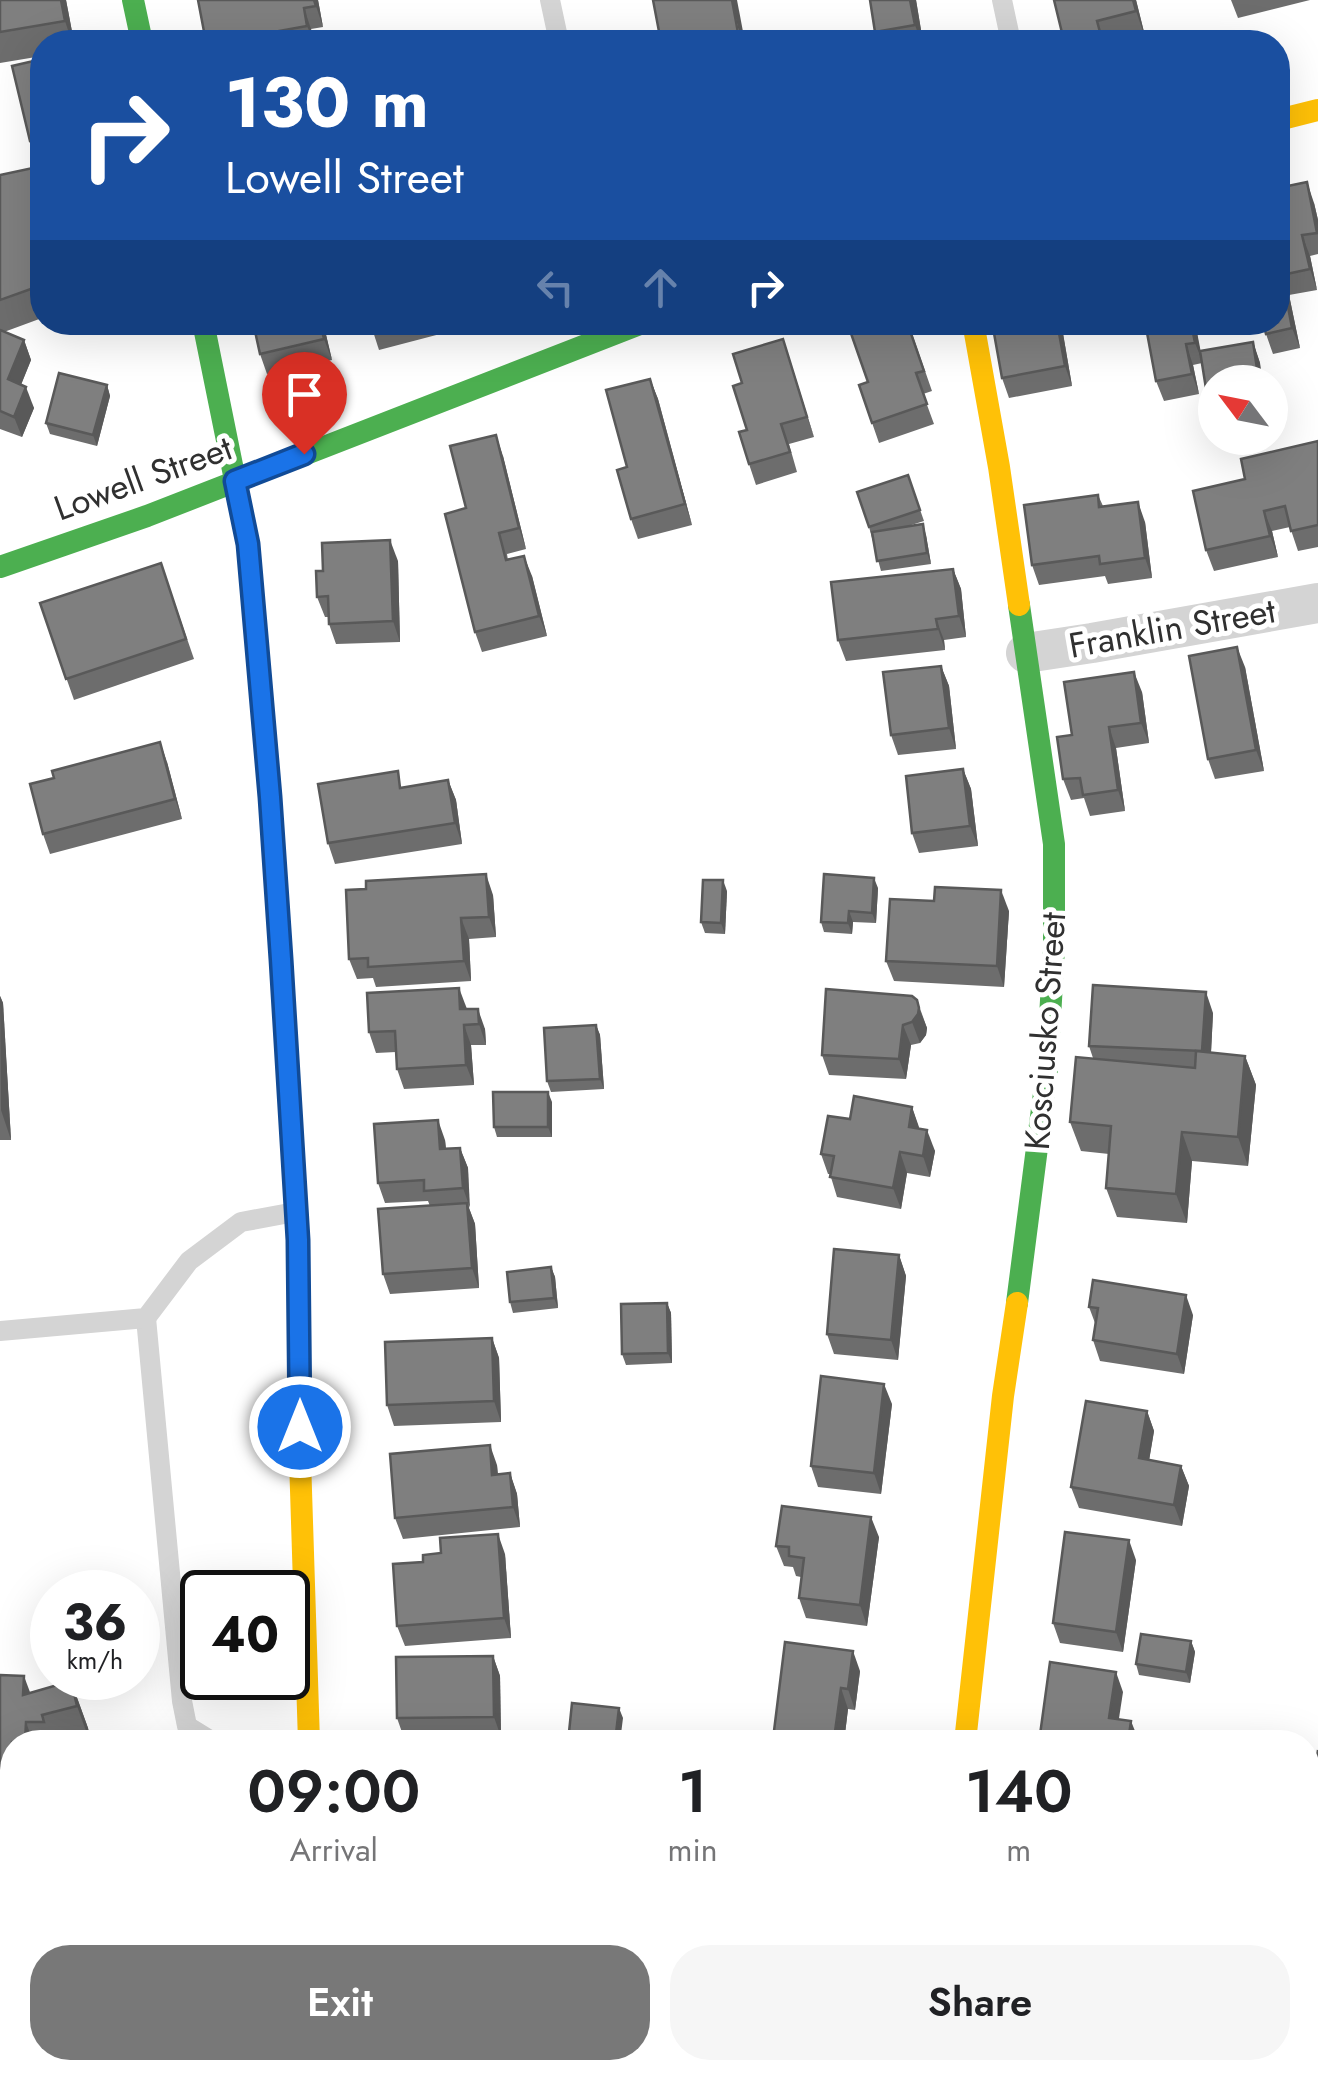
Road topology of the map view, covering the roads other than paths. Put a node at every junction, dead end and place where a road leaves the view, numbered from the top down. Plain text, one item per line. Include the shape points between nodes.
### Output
1 (133, 0) edge
2 (550, 0) edge
3 (1002, 0) edge
4 (139, 30) edge
5 (556, 30) edge
6 (1008, 30) edge
7 (1318, 110) edge
8 (1290, 117) edge
9 (206, 335) edge
10 (598, 335) edge
11 (975, 335) edge
12 (235, 481) junction
13 (0, 567) edge
14 (1318, 603) edge
15 (1026, 653) junction
16 (296, 1212) junction
17 (146, 1318) junction
18 (0, 1331) edge
19 (194, 1730) edge
20 (309, 1730) edge
21 (966, 1730) edge

1 - 4 street
2 - 5 lane
3 - 6 lane
7 - 8 street
9 - 12 street
10 - 12 street, Lowell Street
11 - 15 street, Kosciusko Street
12 - 13 street, Lowell Street
12 - 16 street via 248,544 267,758
14 - 15 street, Franklin Street
15 - 21 street, Kosciusko Street via 1054,844 1054,948 1048,1052
16 - 17 lane via 240,1222 189,1261
16 - 20 street
17 - 18 lane
17 - 19 lane via 182,1701

